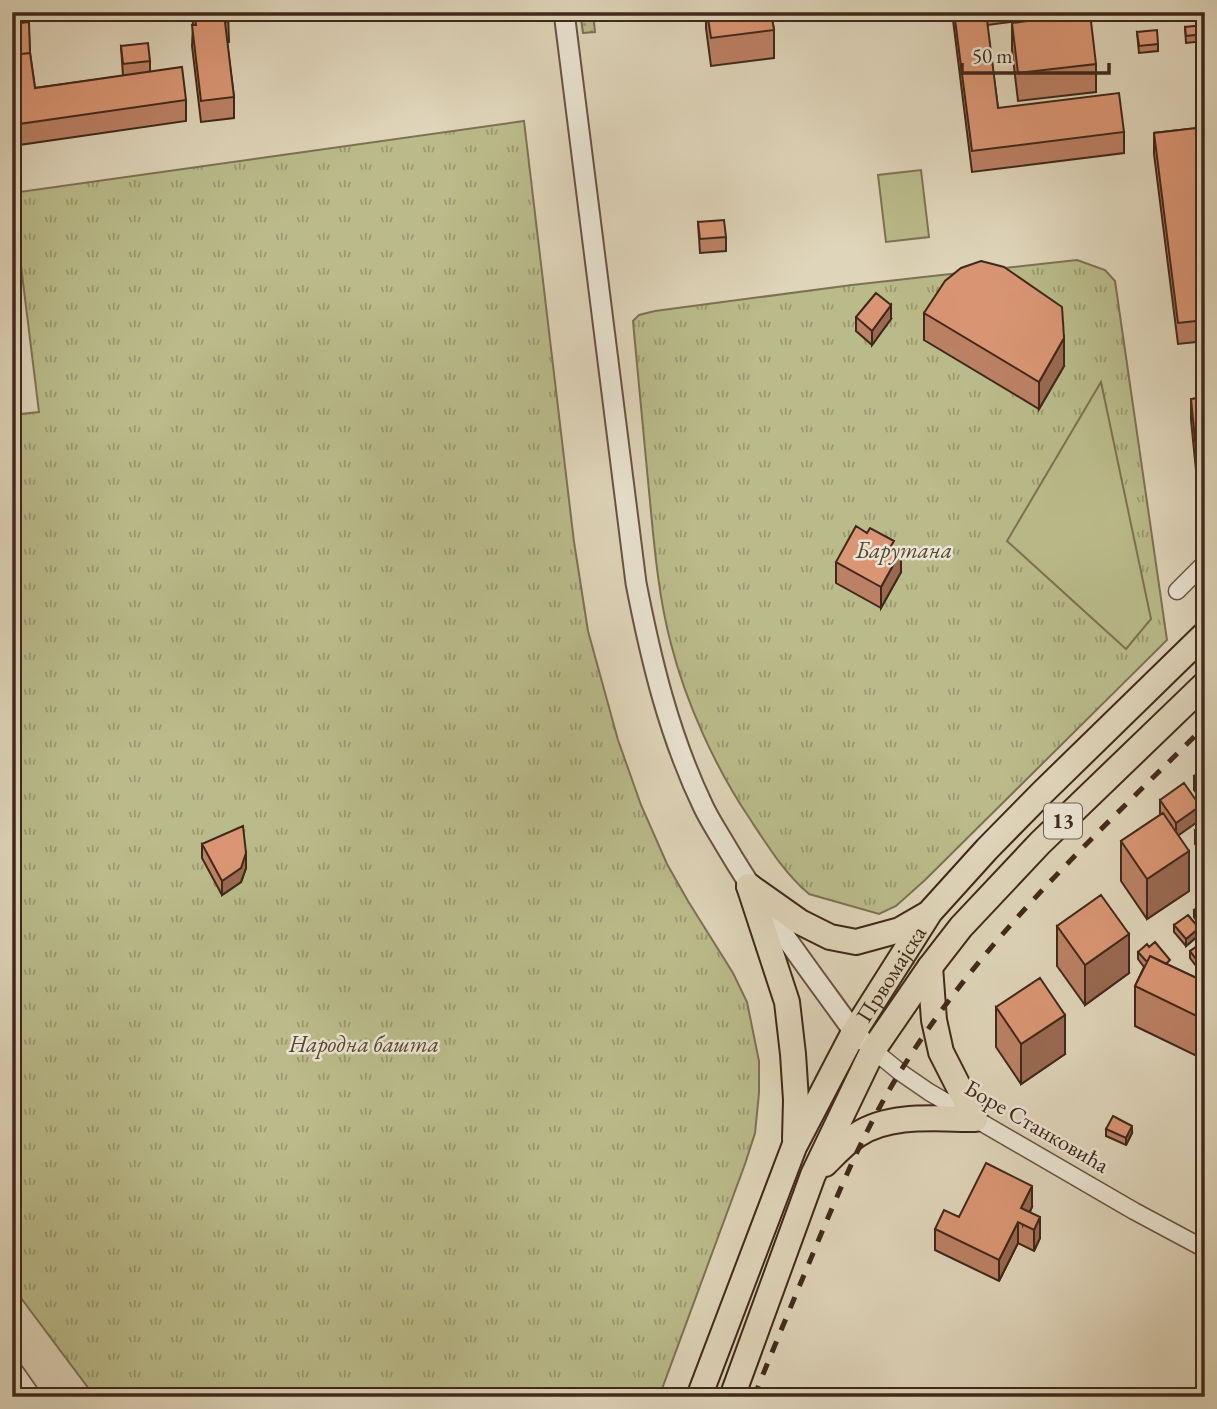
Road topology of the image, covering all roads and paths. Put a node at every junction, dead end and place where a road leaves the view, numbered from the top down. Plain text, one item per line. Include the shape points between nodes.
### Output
1 (564, 12) edge
2 (1205, 562) edge
3 (1177, 591) dead end
4 (1205, 634) edge
5 (1205, 684) edge
6 (749, 886) junction
7 (930, 912) junction
8 (930, 967) junction
9 (854, 1032) junction
10 (873, 1050) junction
11 (975, 1119) junction
12 (794, 1147) junction
13 (813, 1175) junction
14 (1205, 1249) edge
15 (12, 1367) edge
16 (33, 1397) edge
17 (699, 1397) edge
18 (732, 1397) edge

1 - 6 street, Боре Станковића via 636,583 647,638 660,695 679,747 704,807
2 - 3 street
4 - 7 main road, Првомајска / 13 via 987,849
5 - 8 main road, Првомајска / 13 via 999,885
6 - 7 main road via 800,922 830,937 856,942 900,930
6 - 9 street, Боре Станковића
6 - 12 main road via 787,1002 795,1077
7 - 9 main road, Првомајска / 13
8 - 10 main road, Првомајска / 13
8 - 11 main road via 941,1052
9 - 10 street, Боре Станковића
9 - 12 main road, Првомајска / 13
10 - 11 street, Боре Станковића
10 - 13 main road, Првомајска / 13
11 - 13 main road via 901,1120 868,1128
11 - 14 street, Боре Станковића
12 - 17 main road, Првомајска / 13
13 - 18 main road, Првомајска / 13
15 - 16 street

